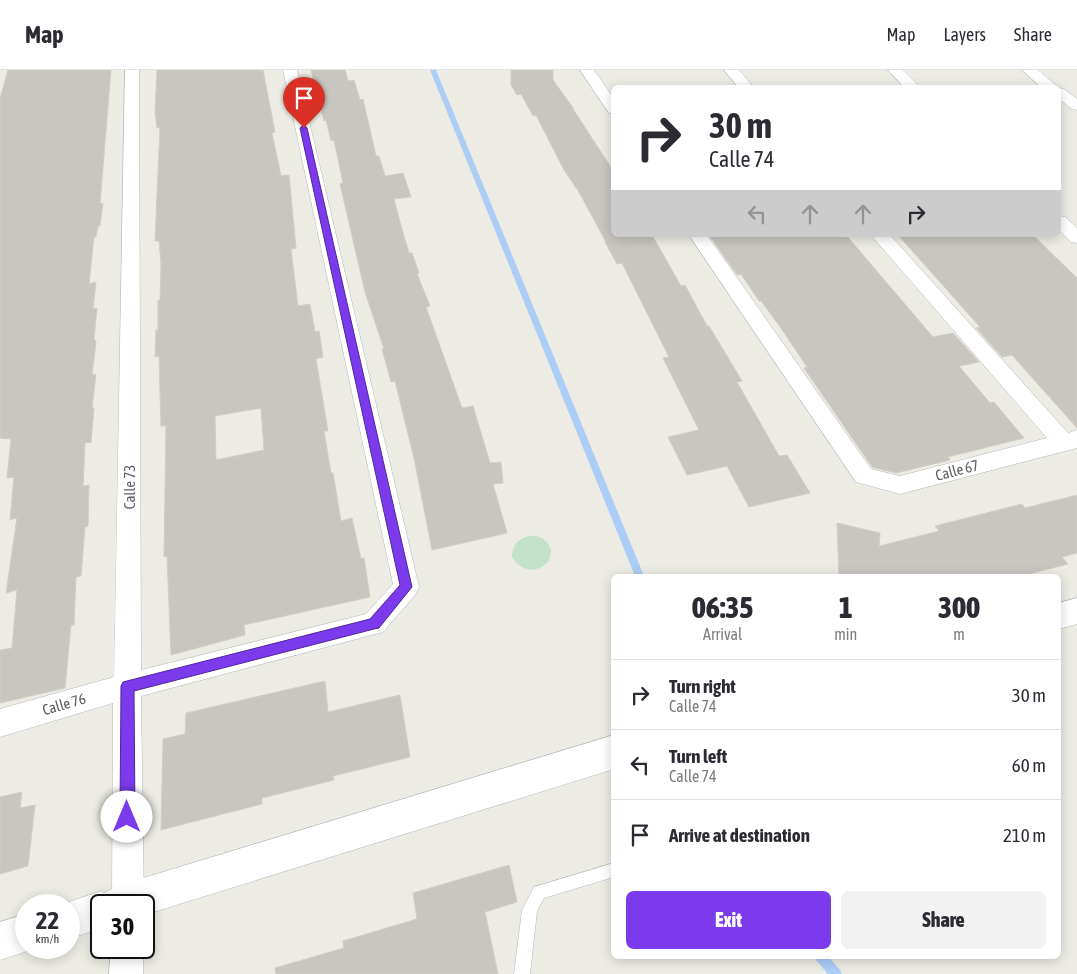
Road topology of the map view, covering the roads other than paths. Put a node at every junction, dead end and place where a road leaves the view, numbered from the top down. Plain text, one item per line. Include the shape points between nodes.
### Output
1 (132, 70) edge
2 (290, 70) edge
3 (587, 70) edge
4 (731, 70) edge
5 (894, 70) edge
6 (1029, 70) edge
7 (744, 85) edge
8 (911, 85) edge
9 (1048, 85) edge
10 (1061, 94) edge
11 (611, 106) edge
12 (1077, 106) edge
13 (1061, 223) edge
14 (699, 237) edge
15 (882, 237) edge
16 (1077, 238) edge
17 (1071, 441) edge
18 (1077, 611) edge
19 (1061, 615) edge
20 (127, 686) junction
21 (0, 723) edge
22 (611, 753) edge
23 (611, 871) edge
24 (118, 894) edge
25 (154, 894) edge
26 (15, 936) edge
27 (0, 941) edge
28 (127, 959) edge
29 (126, 974) edge
30 (522, 974) edge

1 - 20 street, Calle 73
2 - 20 street, Calle 76 via 406,587 374,624
3 - 11 street
4 - 7 street
5 - 8 street
6 - 9 street
10 - 12 street
13 - 16 street
14 - 17 street, Calle 67 via 864,476 900,485
15 - 17 street, Calle 67
18 - 19 street
20 - 21 street, Calle 76
20 - 24 street, Calle 73
22 - 25 street
23 - 30 lane via 539,892 530,910
26 - 27 street
28 - 29 street

